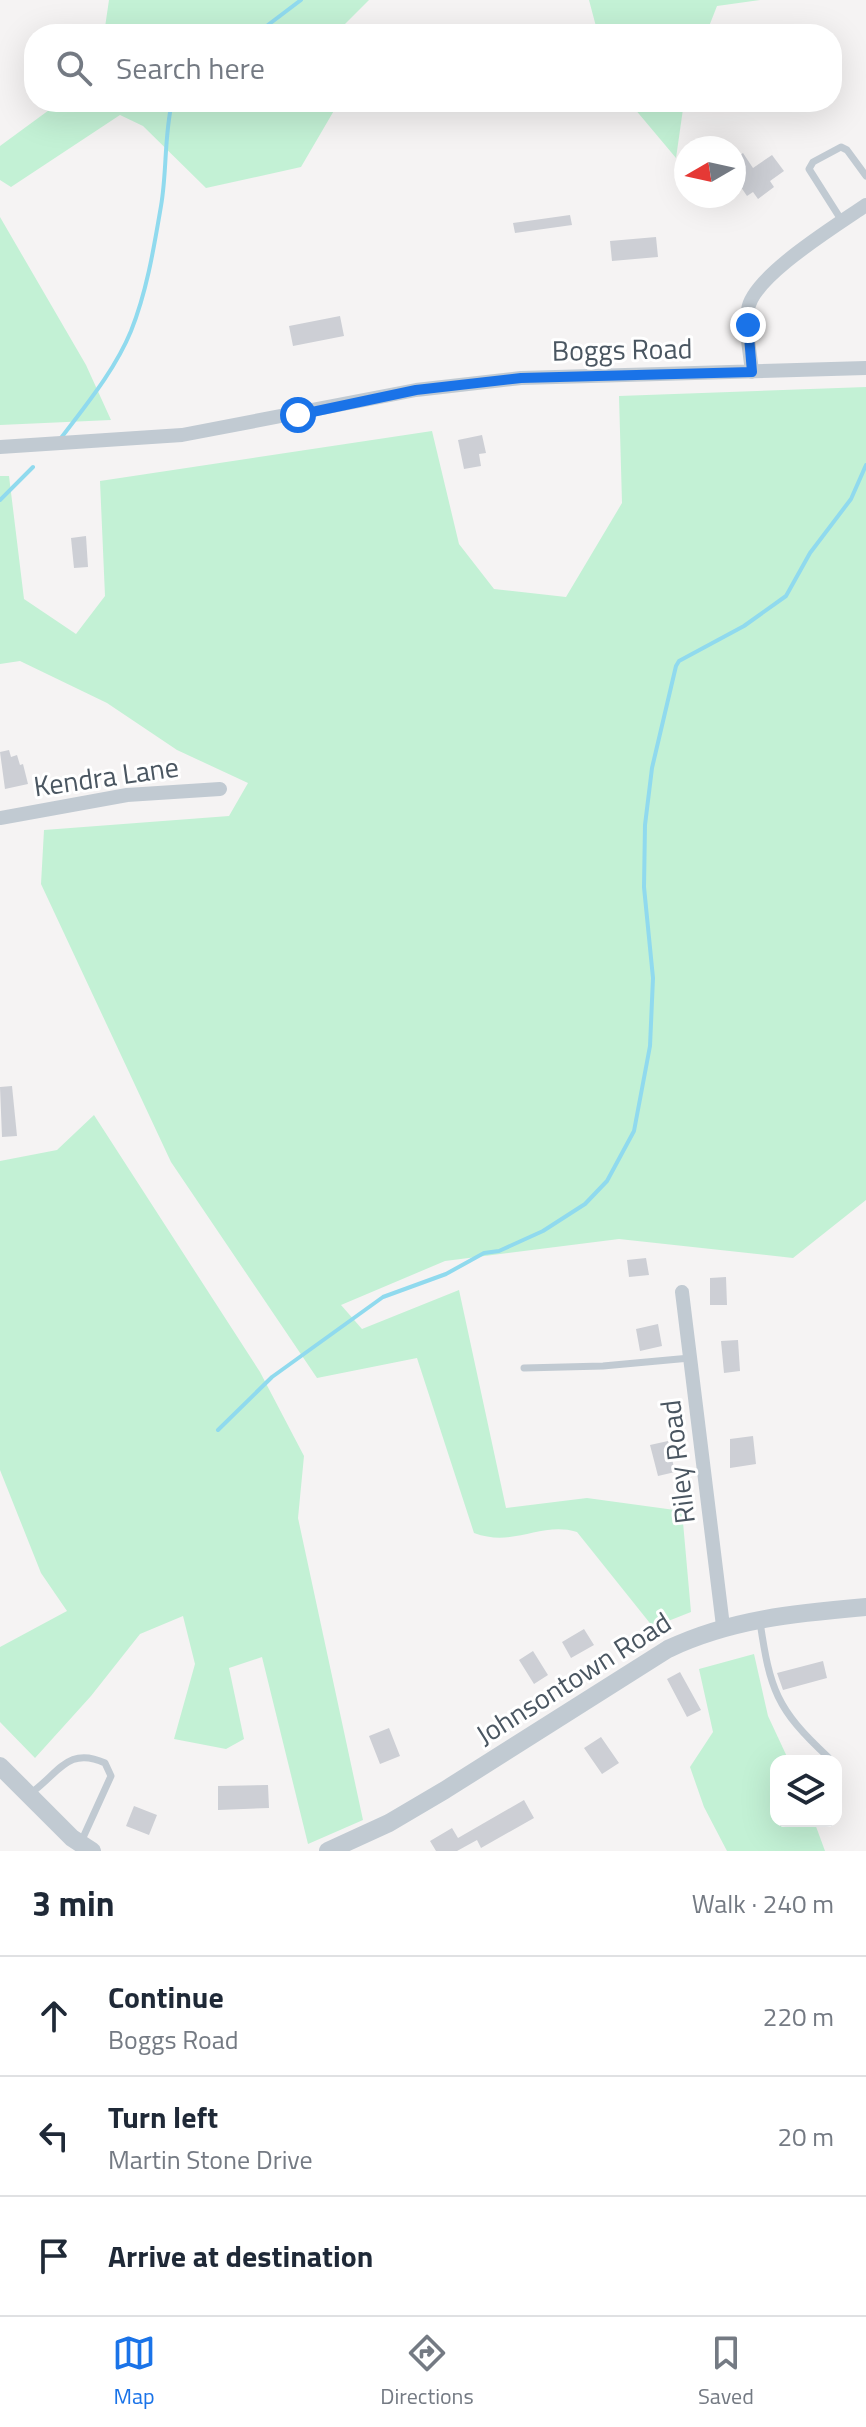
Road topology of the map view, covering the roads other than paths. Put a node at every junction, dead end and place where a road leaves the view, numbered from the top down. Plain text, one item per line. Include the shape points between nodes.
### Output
1 (866, 176) edge
2 (866, 205) edge
3 (842, 222) junction
4 (866, 368) edge
5 (752, 372) junction
6 (0, 447) edge
7 (220, 789) dead end
8 (0, 818) edge
9 (682, 1292) dead end
10 (690, 1358) junction
11 (524, 1368) dead end
12 (866, 1607) edge
13 (759, 1620) junction
14 (723, 1626) junction
15 (826, 1755) edge
16 (0, 1766) edge
17 (27, 1796) junction
18 (86, 1847) edge
19 (328, 1851) edge

1 - 3 lane via 841,147 809,169
2 - 3 street
3 - 5 street via 753,294 748,309
4 - 5 street, Boggs Road
5 - 6 street, Boggs Road via 521,378 416,390 182,435
7 - 8 street, Kendra Lane via 127,795
9 - 10 street, Riley Road
10 - 11 lane
10 - 14 street, Riley Road
12 - 13 street, Johnsontown Road
13 - 14 street, Johnsontown Road
13 - 15 lane via 769,1680 778,1700
14 - 19 street, Johnsontown Road via 668,1649 445,1790
16 - 17 street
17 - 18 street
17 - 18 lane via 69,1759 88,1755 105,1763 111,1776

